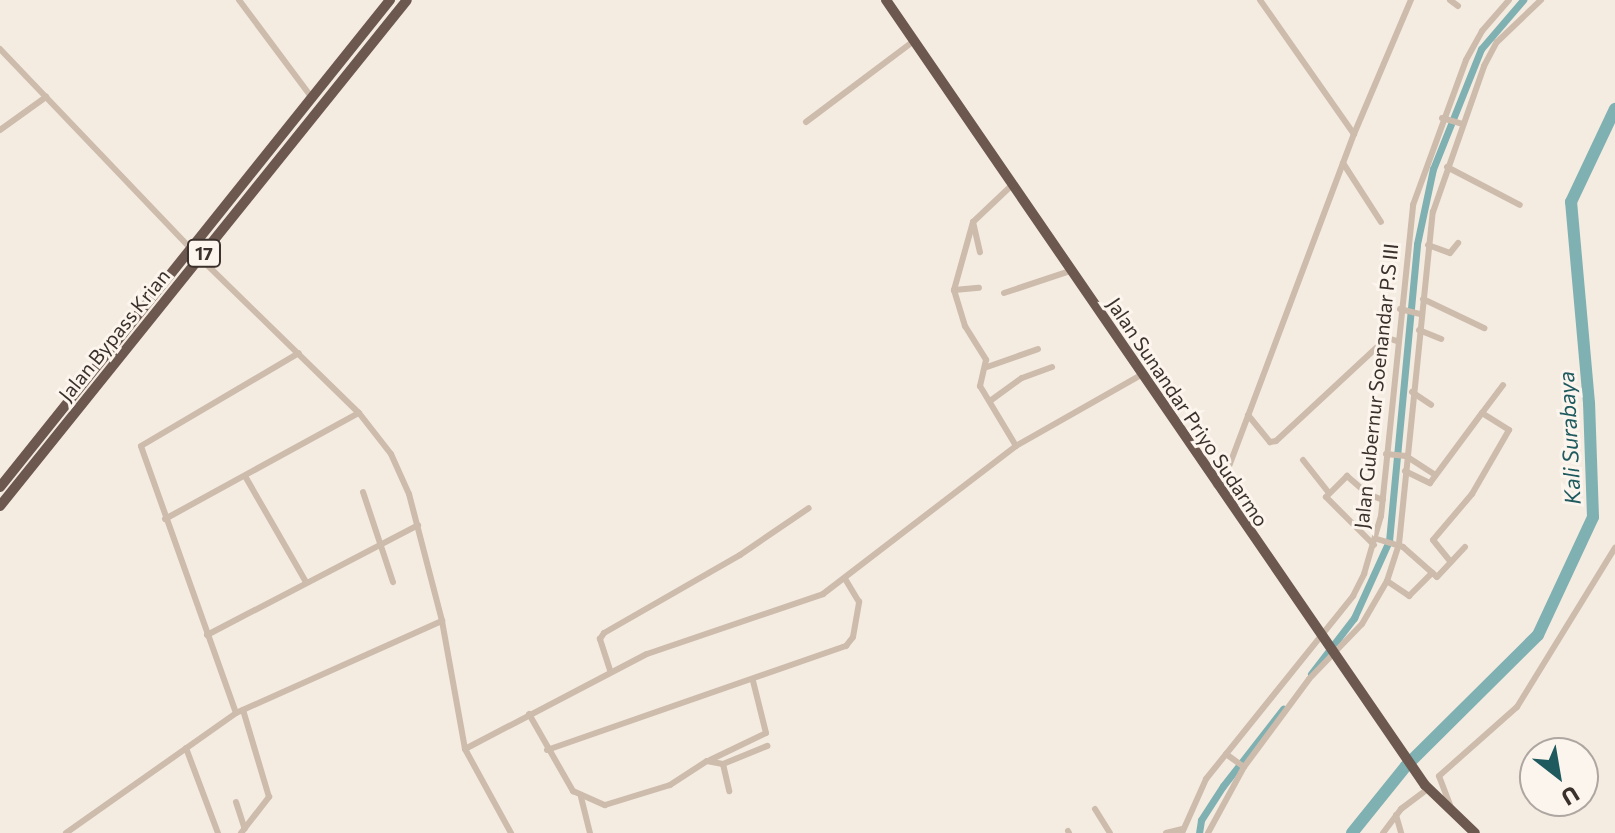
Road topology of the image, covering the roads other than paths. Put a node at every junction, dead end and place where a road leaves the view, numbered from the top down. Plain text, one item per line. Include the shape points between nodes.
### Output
1 (239, 0) edge
2 (390, 0) edge
3 (407, 0) edge
4 (886, 0) edge
5 (1260, 0) edge
6 (1411, 0) edge
7 (1450, 0) edge
8 (1541, 0) edge
9 (1505, 2) edge
10 (1458, 6) dead end
11 (914, 41) junction
12 (2, 53) edge
13 (46, 97) junction
14 (312, 98) junction
15 (1444, 118) junction
16 (806, 122) dead end
17 (1461, 124) junction
18 (0, 130) edge
19 (1354, 134) junction
20 (1343, 163) junction
21 (1447, 167) junction
22 (1011, 186) junction
23 (1520, 205) dead end
24 (973, 222) junction
25 (1381, 222) dead end
26 (1458, 243) dead end
27 (1428, 245) junction
28 (191, 249) junction
29 (980, 252) dead end
30 (200, 258) junction
31 (1070, 271) junction
32 (979, 288) dead end
33 (954, 290) junction
34 (1004, 293) dead end
35 (1423, 299) junction
36 (1402, 310) junction
37 (1418, 314) junction
38 (1484, 328) dead end
39 (1419, 330) junction
40 (1441, 339) dead end
41 (1397, 341) junction
42 (1038, 349) dead end
43 (299, 353) junction
44 (987, 367) junction
45 (1052, 367) dead end
46 (1141, 375) junction
47 (1503, 385) dead end
48 (1412, 392) junction
49 (990, 401) junction
50 (1431, 405) dead end
51 (359, 413) junction
52 (1482, 413) junction
53 (1248, 415) junction
54 (1016, 446) junction
55 (1388, 455) junction
56 (1405, 456) junction
57 (1303, 460) dead end
58 (1355, 467) dead end
59 (1405, 471) junction
60 (1435, 475) junction
61 (245, 476) junction
62 (1347, 476) junction
63 (1216, 485) junction
64 (0, 487) edge
65 (363, 492) dead end
66 (1329, 493) junction
67 (1383, 500) junction
68 (0, 506) edge
69 (809, 508) dead end
70 (165, 519) junction
71 (418, 525) junction
72 (1378, 541) junction
73 (380, 544) junction
74 (1397, 544) junction
75 (1465, 547) dead end
76 (1615, 548) edge
77 (1451, 562) junction
78 (1432, 573) junction
79 (845, 579) junction
80 (1387, 581) junction
81 (306, 582) junction
82 (393, 582) dead end
83 (442, 621) junction
84 (207, 635) junction
85 (1320, 635) junction
86 (1332, 653) junction
87 (610, 670) junction
88 (753, 681) junction
89 (239, 712) junction
90 (529, 714) junction
91 (767, 746) dead end
92 (186, 748) junction
93 (465, 749) junction
94 (547, 750) junction
95 (1228, 755) junction
96 (707, 761) junction
97 (723, 764) junction
98 (1243, 766) junction
99 (1427, 787) junction
100 (729, 791) dead end
101 (583, 800) junction
102 (236, 802) dead end
103 (1095, 809) dead end
104 (1450, 814) junction
105 (1396, 815) junction
106 (243, 831) edge
107 (1182, 831) edge
108 (66, 833) edge
109 (218, 833) edge
110 (511, 833) edge
111 (590, 833) edge
112 (1110, 833) edge
113 (1166, 833) edge
114 (1208, 833) edge
115 (1383, 833) edge
116 (1401, 833) edge
117 (1475, 833) edge

1 - 14 street
2 - 14 highway, Jalan Bypass Krian / 17
3 - 30 highway, Jalan Bypass Krian / 17
4 - 11 highway, Jalan Sunandar Priyo Sudarmo
5 - 19 street
6 - 19 street
7 - 10 street
8 - 17 street via 1513,24 1484,66
9 - 15 street, Jalan Gubernur Soenandar P.S III via 1477,41
11 - 16 street
11 - 22 highway, Jalan Sunandar Priyo Sudarmo
12 - 13 street
13 - 18 street
13 - 28 street
14 - 28 highway, Jalan Bypass Krian / 17
15 - 17 street
15 - 36 street, Jalan Gubernur Soenandar P.S III via 1413,205
17 - 21 street
19 - 20 street
20 - 25 street
20 - 53 street
21 - 23 street
21 - 27 street
22 - 24 street
22 - 31 highway, Jalan Sunandar Priyo Sudarmo
24 - 29 street
24 - 33 street
26 - 27 street via 1448,253
27 - 35 street
28 - 30 street
28 - 64 highway, Jalan Bypass Krian / 17
30 - 43 street
30 - 68 highway, Jalan Bypass Krian / 17
31 - 34 street
31 - 46 highway, Jalan Sunandar Priyo Sudarmo
32 - 33 street
33 - 44 street via 958,311
35 - 37 street
35 - 38 street
36 - 37 street
36 - 41 street, Jalan Gubernur Soenandar P.S III
37 - 39 street
39 - 40 street
39 - 48 street
41 - 53 street via 1387,338 1276,441 1270,442
41 - 55 street, Jalan Gubernur Soenandar P.S III
42 - 44 street
43 - 51 street
43 - 70 street via 143,443 140,449
44 - 49 street via 979,383
45 - 49 street via 1022,378
46 - 54 street
46 - 63 highway, Jalan Sunandar Priyo Sudarmo
47 - 52 street
48 - 50 street
48 - 56 street
49 - 54 street
51 - 61 street
51 - 71 street via 391,454
52 - 60 street
52 - 77 street via 1509,432 1472,494 1433,540
53 - 63 street via 1225,477
54 - 79 street
55 - 56 street
55 - 67 street, Jalan Gubernur Soenandar P.S III
56 - 59 street
56 - 60 street
57 - 66 street
58 - 62 street
59 - 60 street via 1428,484
59 - 74 street
61 - 70 street
61 - 81 street
62 - 66 street
62 - 67 street
63 - 85 highway, Jalan Sunandar Priyo Sudarmo
65 - 73 street
66 - 72 street via 1327,500
67 - 72 street, Jalan Gubernur Soenandar P.S III
69 - 87 street via 740,555 604,633 600,639
70 - 84 street
71 - 73 street
71 - 83 street
72 - 74 street
72 - 85 street, Jalan Gubernur Soenandar P.S III via 1353,596
73 - 81 street
73 - 82 street
74 - 78 street
74 - 80 street
75 - 77 street
76 - 104 street via 1517,707 1439,776 1453,804
77 - 78 street via 1439,577
78 - 80 street via 1409,596
79 - 87 street via 796,607 684,639
79 - 88 street via 859,602 850,642
80 - 86 street via 1362,624
81 - 84 street
83 - 89 street
83 - 93 street
84 - 89 street
85 - 86 highway, Jalan Sunandar Priyo Sudarmo
85 - 95 street, Jalan Gubernur Soenandar P.S III
86 - 98 street
86 - 99 highway, Jalan Sunandar Priyo Sudarmo
87 - 90 street
88 - 94 street
88 - 96 street via 766,734
89 - 92 street
89 - 106 street via 269,797
90 - 93 street
90 - 94 street
91 - 97 street
92 - 108 street
92 - 109 street
93 - 110 street
94 - 101 street
95 - 98 street
95 - 107 street, Jalan Gubernur Soenandar P.S III via 1190,805
96 - 97 street
96 - 101 street via 670,785 612,805
97 - 100 street
98 - 114 street
99 - 104 highway, Jalan Sunandar Priyo Sudarmo
99 - 105 street
101 - 111 street
102 - 106 street
103 - 112 street
104 - 117 highway, Jalan Sunandar Priyo Sudarmo
105 - 115 street
105 - 116 street
107 - 113 street

